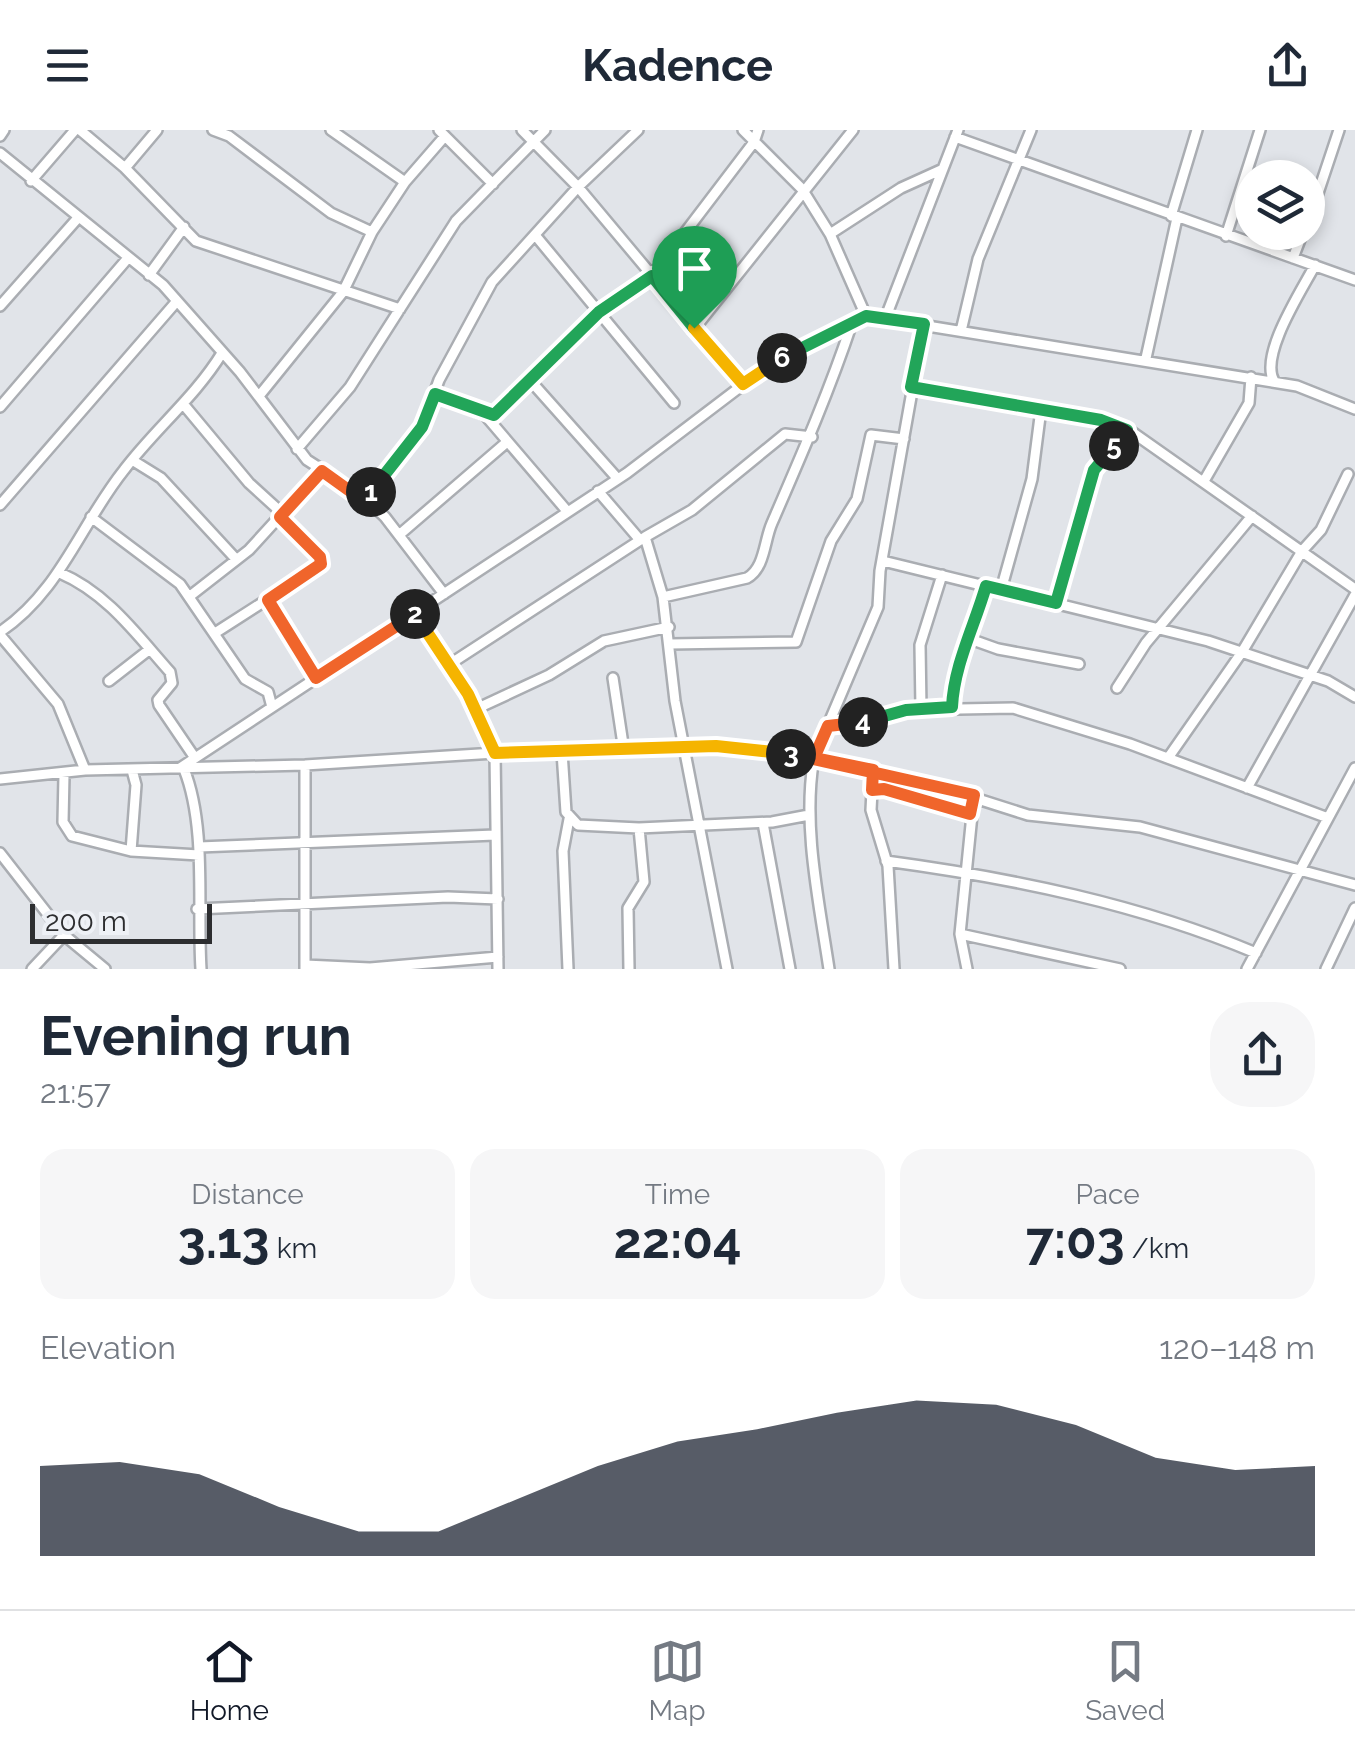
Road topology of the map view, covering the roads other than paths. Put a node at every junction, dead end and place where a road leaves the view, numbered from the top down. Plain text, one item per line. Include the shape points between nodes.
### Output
1 (77, 130) edge
2 (157, 130) edge
3 (213, 130) edge
4 (331, 130) edge
5 (522, 130) edge
6 (545, 130) edge
7 (638, 130) edge
8 (743, 130) edge
9 (758, 130) edge
10 (854, 130) edge
11 (1031, 130) edge
12 (1197, 130) edge
13 (1260, 130) edge
14 (1340, 130) edge
15 (442, 133) edge
16 (957, 134) edge
17 (535, 141) junction
18 (754, 142) junction
19 (0, 152) edge
20 (1021, 161) junction
21 (10, 162) junction
22 (125, 168) junction
23 (943, 169) junction
24 (0, 174) edge
25 (1325, 174) edge
26 (32, 181) junction
27 (405, 182) junction
28 (494, 184) junction
29 (578, 187) junction
30 (802, 190) junction
31 (1174, 217) junction
32 (77, 219) junction
33 (184, 227) junction
34 (372, 232) junction
35 (830, 234) junction
36 (535, 235) junction
37 (1226, 236) junction
38 (1296, 250) edge
39 (128, 258) junction
40 (1293, 258) junction
41 (1315, 265) junction
42 (150, 274) junction
43 (652, 276) junction
44 (1355, 280) edge
45 (344, 292) junction
46 (177, 301) junction
47 (0, 306) edge
48 (400, 310) junction
49 (599, 312) junction
50 (866, 316) junction
51 (884, 319) junction
52 (852, 322) junction
53 (924, 324) junction
54 (694, 328) junction
55 (961, 330) junction
56 (222, 352) junction
57 (1146, 358) junction
58 (1250, 377) junction
59 (528, 378) junction
60 (1274, 381) junction
61 (743, 384) junction
62 (911, 387) junction
63 (435, 394) junction
64 (259, 396) junction
65 (674, 402) dead end
66 (184, 404) junction
67 (0, 407) edge
68 (1041, 409) junction
69 (1355, 409) edge
70 (486, 414) junction
71 (1127, 430) junction
72 (812, 437) junction
73 (904, 440) junction
74 (507, 442) junction
75 (297, 449) junction
76 (132, 460) junction
77 (322, 471) junction
78 (1348, 474) dead end
79 (618, 478) junction
80 (1204, 481) junction
81 (598, 491) junction
82 (363, 496) junction
83 (0, 506) edge
84 (567, 511) junction
85 (282, 515) junction
86 (1252, 516) junction
87 (91, 517) junction
88 (399, 535) junction
89 (643, 539) junction
90 (1302, 551) junction
91 (235, 558) junction
92 (883, 561) junction
93 (60, 573) junction
94 (942, 574) junction
95 (986, 586) junction
96 (1001, 590) junction
97 (1355, 590) edge
98 (444, 594) junction
99 (190, 596) junction
100 (664, 597) junction
101 (268, 600) junction
102 (1056, 603) junction
103 (416, 613) junction
104 (669, 627) junction
105 (1159, 627) junction
106 (215, 633) junction
107 (0, 634) edge
108 (970, 639) junction
109 (670, 644) junction
110 (150, 649) junction
111 (1242, 652) junction
112 (450, 664) junction
113 (1079, 664) dead end
114 (1309, 674) junction
115 (316, 678) junction
116 (613, 678) dead end
117 (110, 682) dead end
118 (1116, 688) dead end
119 (1355, 697) edge
120 (952, 707) junction
121 (272, 708) junction
122 (921, 709) junction
123 (476, 710) junction
124 (828, 726) junction
125 (687, 749) junction
126 (624, 751) junction
127 (562, 752) junction
128 (495, 753) junction
129 (195, 758) junction
130 (814, 758) junction
131 (1168, 758) junction
132 (305, 765) junction
133 (181, 769) junction
134 (86, 770) junction
135 (132, 770) junction
136 (873, 770) junction
137 (1354, 772) edge
138 (64, 774) junction
139 (0, 779) edge
140 (1247, 788) junction
141 (872, 790) junction
142 (974, 795) junction
143 (970, 814) junction
144 (809, 815) junction
145 (1328, 818) junction
146 (569, 819) junction
147 (763, 822) junction
148 (698, 824) junction
149 (639, 828) junction
150 (495, 835) junction
151 (303, 842) junction
152 (132, 850) junction
153 (199, 851) junction
154 (0, 853) edge
155 (886, 861) junction
156 (1301, 867) junction
157 (966, 872) junction
158 (1355, 885) edge
159 (498, 900) junction
160 (304, 905) junction
161 (1355, 908) edge
162 (197, 909) junction
163 (960, 934) junction
164 (64, 935) junction
165 (1256, 953) junction
166 (498, 957) junction
167 (438, 964) edge
168 (305, 967) edge
169 (370, 968) edge
170 (32, 969) edge
171 (105, 969) edge
172 (201, 969) edge
173 (498, 969) edge
174 (568, 969) edge
175 (629, 969) edge
176 (726, 969) edge
177 (790, 969) edge
178 (830, 969) edge
179 (894, 969) edge
180 (968, 969) edge
181 (1120, 969) edge
182 (1247, 969) edge
183 (1326, 969) edge

1 - 22 street
1 - 26 street
2 - 22 street
3 - 34 street via 331,213
4 - 27 street
5 - 17 street
6 - 17 street
7 - 29 street
8 - 18 street
9 - 18 street
10 - 30 street
11 - 20 street
12 - 31 street
13 - 37 street
14 - 25 street
15 - 27 street
15 - 28 street
16 - 20 street
16 - 23 street
17 - 28 street
17 - 29 street
18 - 30 street
18 - 43 street
19 - 21 street
20 - 31 street
20 - 55 street via 984,242
21 - 24 street
21 - 26 street
22 - 33 street
23 - 35 street
23 - 51 street
26 - 32 street
27 - 34 street
28 - 48 street via 456,221
29 - 36 street
29 - 43 street
30 - 35 street
30 - 54 street
31 - 37 street
31 - 57 street
32 - 39 street
32 - 47 street
33 - 42 street
33 - 45 street via 196,241
34 - 45 street
35 - 50 street
36 - 49 street
36 - 63 street via 492,282
37 - 40 street
38 - 40 street
39 - 42 street
39 - 67 street
40 - 41 street
41 - 44 street
41 - 60 street via 1289,310 1269,368
42 - 46 street
43 - 49 street
43 - 54 street
45 - 48 street
45 - 64 street
46 - 56 street
46 - 83 street
48 - 75 street via 350,386
49 - 59 street
49 - 65 street
50 - 51 street
50 - 52 street
51 - 53 street
52 - 61 street
52 - 72 street
53 - 55 street
53 - 62 street
54 - 61 street
55 - 57 street
56 - 64 street
56 - 66 street
57 - 58 street
58 - 60 street
58 - 80 street via 1248,403
59 - 70 street via 499,412
59 - 79 street
60 - 69 street
61 - 79 street
62 - 68 street
62 - 73 street
63 - 70 street
63 - 82 street via 422,427
64 - 75 street
66 - 76 street
66 - 85 street
68 - 71 street
68 - 96 street via 1032,479
70 - 74 street
71 - 80 street
71 - 102 street via 1094,470
72 - 89 street via 785,434 692,510
72 - 100 street via 754,574
73 - 92 street
73 - 109 street via 872,435 857,499 831,541 796,642
74 - 84 street
74 - 88 street
75 - 77 street
76 - 87 street
76 - 91 street via 161,478
77 - 82 street
77 - 85 street
78 - 90 street via 1322,530
79 - 81 street
80 - 86 street
81 - 84 street
81 - 89 street
82 - 88 street
84 - 98 street
85 - 91 street
85 - 101 street via 322,561
86 - 90 street
86 - 105 street
87 - 93 street
87 - 99 street
88 - 98 street
89 - 100 street
89 - 112 street
90 - 97 street
90 - 111 street
91 - 99 street
92 - 94 street
92 - 124 street via 878,607
93 - 107 street via 37,604
93 - 110 street via 121,615
94 - 95 street
94 - 122 street via 920,645
95 - 96 street
95 - 108 street
96 - 102 street
97 - 114 street
98 - 103 street
99 - 106 street
100 - 104 street
101 - 106 street
101 - 115 street
102 - 105 street
103 - 112 street
103 - 115 street
104 - 109 street
104 - 123 street via 604,641
105 - 111 street
105 - 118 street
106 - 121 street via 245,679 266,689
107 - 134 street via 58,704
108 - 113 street
108 - 120 street via 957,666
109 - 125 street
110 - 117 street
110 - 129 street via 173,678 159,705
111 - 114 street
111 - 131 street
112 - 123 street
114 - 119 street
114 - 140 street
115 - 121 street
116 - 126 street
120 - 122 street
120 - 131 street via 1013,708
121 - 129 street
122 - 124 street
123 - 128 street
124 - 130 street
125 - 126 street
125 - 130 street via 752,747
125 - 148 street
126 - 127 street
127 - 128 street
127 - 146 street
128 - 132 street
128 - 150 street
129 - 133 street
130 - 136 street
130 - 144 street
131 - 140 street
132 - 133 street
132 - 151 street
133 - 135 street
133 - 153 street via 193,791
134 - 135 street
134 - 138 street
135 - 152 street
136 - 141 street
136 - 142 street
137 - 145 street
138 - 139 street
138 - 152 street via 64,830
140 - 145 street
141 - 143 street
141 - 155 street
142 - 143 street
142 - 156 street via 1028,815 1140,827
143 - 157 street
144 - 147 street
144 - 178 street
145 - 156 street
146 - 149 street via 591,827
146 - 174 street via 563,850
147 - 148 street
147 - 177 street
148 - 149 street
148 - 176 street
149 - 175 street via 644,882 628,908
150 - 151 street
150 - 159 street
151 - 153 street
151 - 160 street
152 - 153 street
153 - 162 street
154 - 164 street
155 - 157 street
155 - 179 street
156 - 158 street
156 - 165 street
157 - 163 street
157 - 165 street via 1148,912
159 - 160 street
159 - 166 street
160 - 162 street
160 - 168 street
161 - 183 street
162 - 172 street
163 - 180 street
163 - 181 street
164 - 170 street
164 - 171 street
165 - 182 street
166 - 167 street
166 - 173 street
167 - 169 street
168 - 169 street

